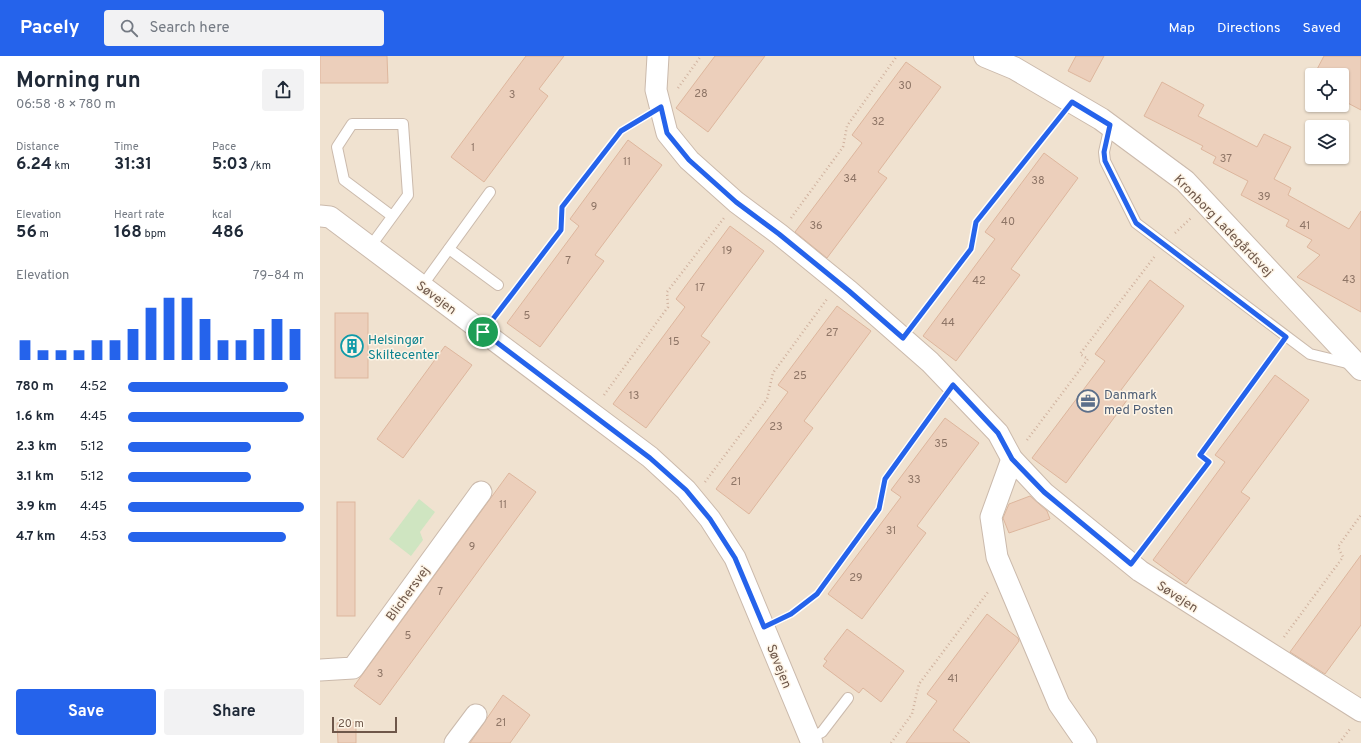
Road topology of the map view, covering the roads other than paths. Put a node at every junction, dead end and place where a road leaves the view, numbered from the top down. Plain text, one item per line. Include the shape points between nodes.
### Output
1 (658, 56) edge
2 (985, 56) edge
3 (1017, 62) edge
4 (1110, 125) junction
5 (490, 192) dead end
6 (320, 216) edge
7 (392, 216) junction
8 (370, 247) junction
9 (449, 249) junction
10 (498, 285) dead end
11 (422, 286) junction
12 (1360, 367) edge
13 (1012, 459) junction
14 (481, 492) dead end
15 (320, 670) edge
16 (848, 698) dead end
17 (1361, 711) edge
18 (476, 715) dead end
19 (811, 740) edge
20 (455, 743) edge
21 (1086, 743) edge

1 - 13 street, Søvejen via 656,90 667,133 689,160 736,202 779,234 903,338 953,385 998,433
2 - 3 street, Kronborg Ladegårdsvej
3 - 4 street, Kronborg Ladegårdsvej via 1072,102
4 - 12 street, Kronborg Ladegårdsvej via 1185,181
4 - 12 lane via 1104,152 1105,161 1136,223 1310,354
5 - 9 lane
6 - 8 street, Søvejen via 330,217
7 - 7 lane via 344,180 337,147 352,124 403,124 408,195
7 - 8 lane
8 - 11 street, Søvejen
9 - 10 lane
9 - 11 lane
11 - 19 street, Søvejen via 650,458 686,490 710,519 735,558
13 - 17 street, Søvejen via 1044,492 1131,564
13 - 21 street via 991,517 997,557 1059,704
14 - 15 street, Blichersvej via 352,668
16 - 19 lane via 822,732
18 - 20 street

